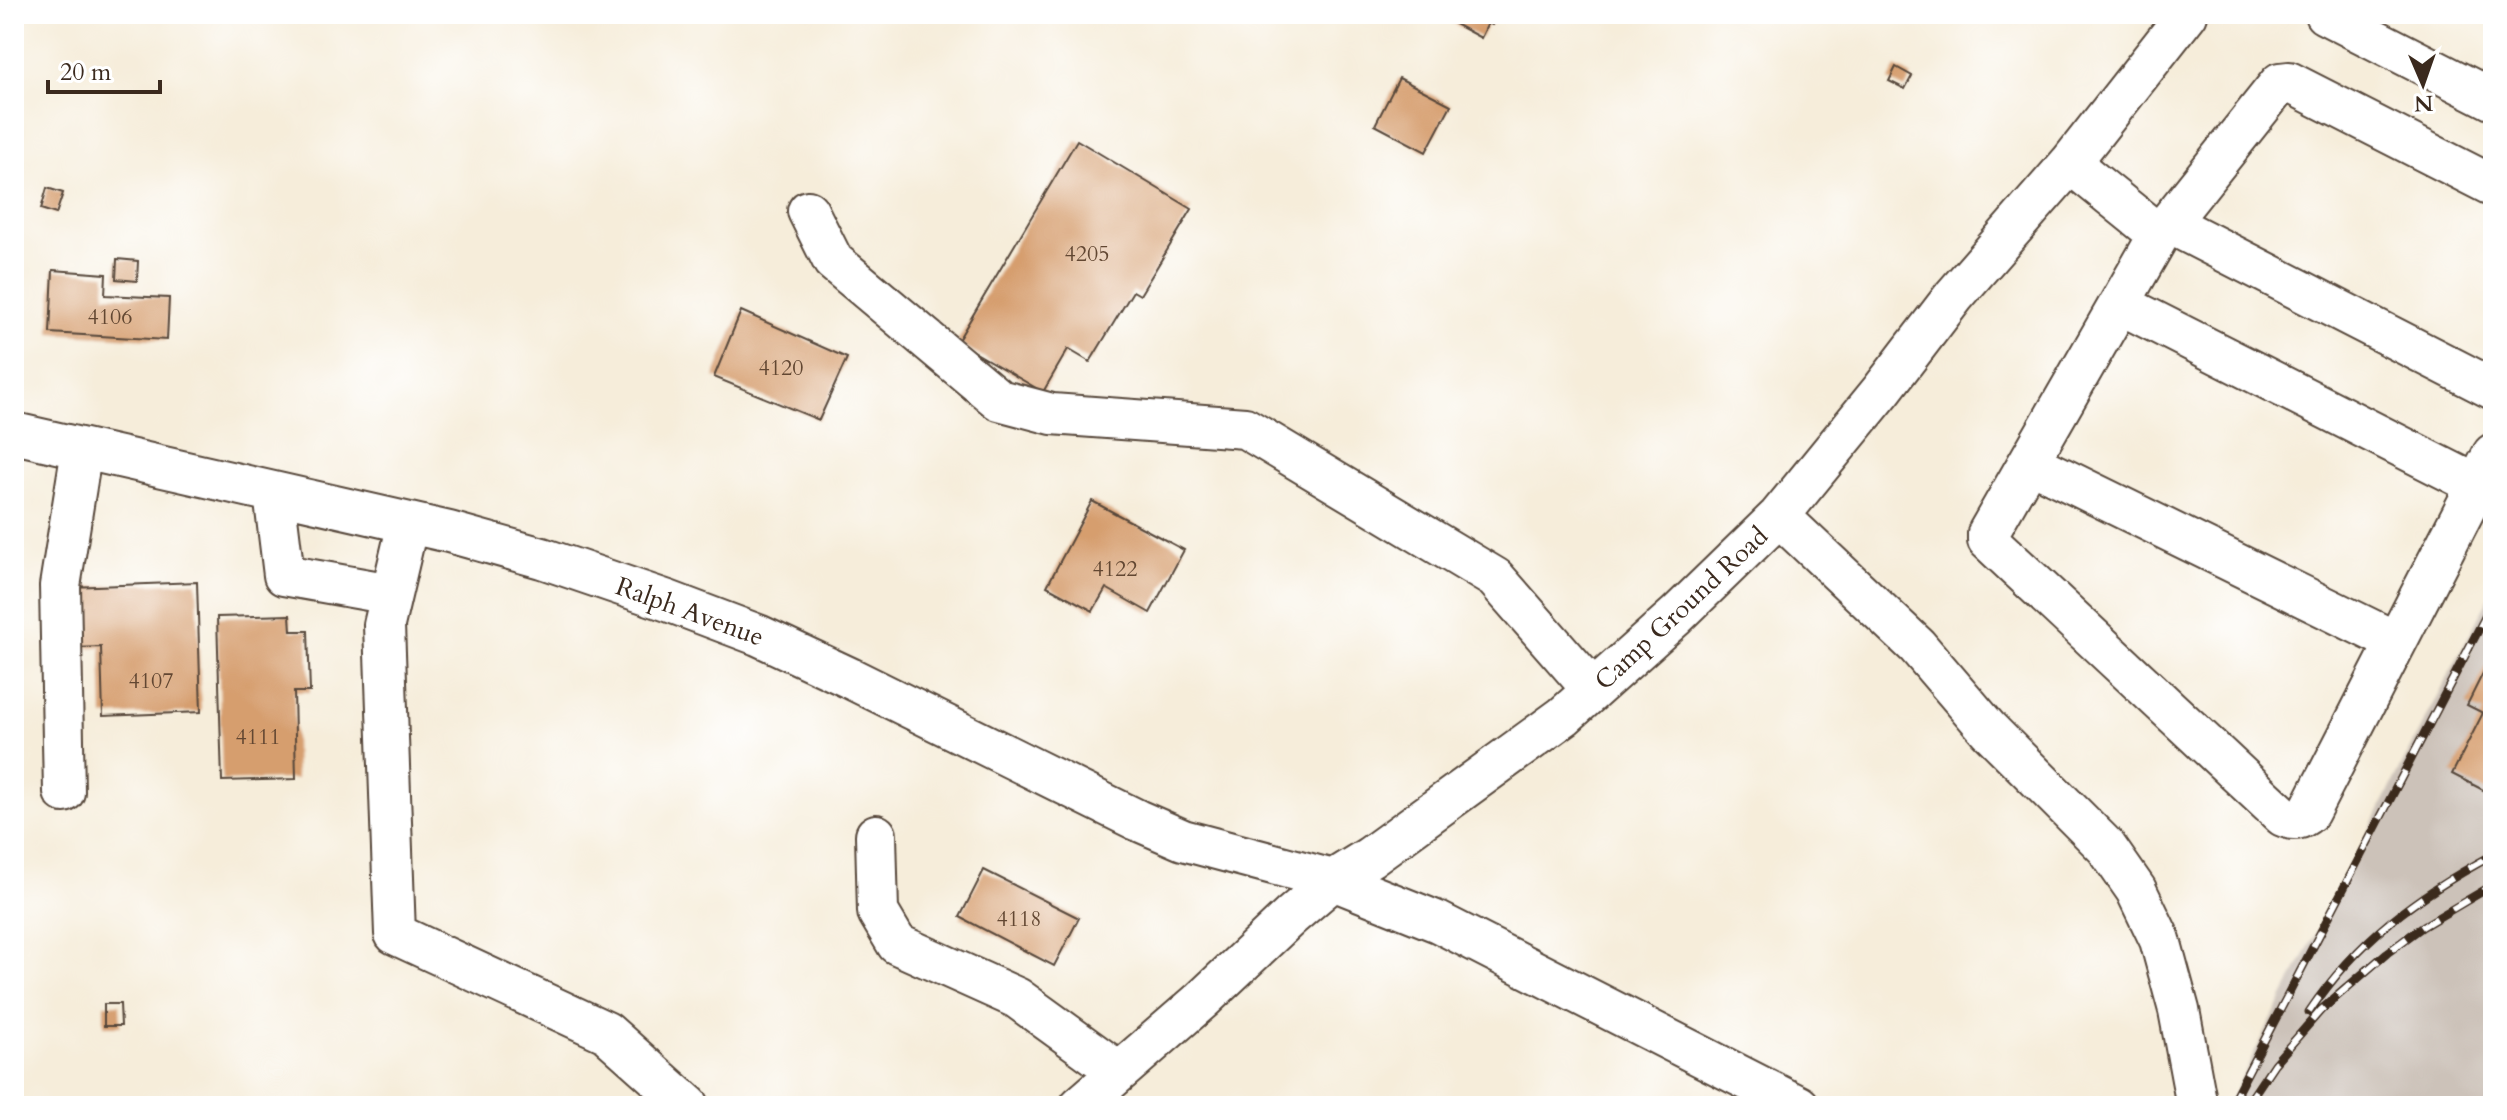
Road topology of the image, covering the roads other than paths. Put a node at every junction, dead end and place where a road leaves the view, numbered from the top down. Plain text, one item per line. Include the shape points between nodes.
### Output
1 (2187, 14) edge
2 (2342, 18) edge
3 (2493, 100) edge
4 (2070, 163) junction
5 (2493, 186) edge
6 (808, 211) dead end
7 (2164, 229) junction
8 (2120, 304) junction
9 (2493, 389) edge
10 (14, 433) edge
11 (82, 449) junction
12 (2029, 462) junction
13 (2485, 470) edge
14 (274, 493) junction
15 (1779, 516) junction
16 (408, 523) junction
17 (391, 594) junction
18 (2396, 642) junction
19 (1593, 690) junction
20 (64, 792) dead end
21 (876, 835) dead end
22 (1333, 880) junction
23 (1119, 1072) junction
24 (689, 1106) edge
25 (1080, 1106) edge
26 (1799, 1106) edge
27 (2197, 1106) edge

1 - 4 street, Camp Ground Road
2 - 3 street
4 - 7 street
4 - 15 street, Camp Ground Road via 1954,296
5 - 7 street via 2289,82 2280,83
6 - 19 street via 833,261 999,400 1052,414 1245,428 1495,578
7 - 8 street
7 - 9 street
8 - 12 street
8 - 13 street
10 - 11 street, Ralph Avenue
11 - 14 street, Ralph Avenue
11 - 20 street via 60,586
12 - 18 street
12 - 18 street via 1988,533 1991,544 2291,820 2309,812
13 - 18 street
14 - 16 street, Ralph Avenue
14 - 17 street via 284,575
15 - 19 street, Camp Ground Road
15 - 27 street via 1917,646 1988,729 2106,847 2136,890 2160,940
16 - 17 street
16 - 22 street, Ralph Avenue via 542,558 758,635 1183,840
17 - 24 street via 384,625 395,934 606,1032
19 - 22 street, Camp Ground Road
21 - 23 street via 878,912 897,944 1017,998
22 - 23 street, Camp Ground Road
22 - 26 street, Ralph Avenue via 1438,922
23 - 25 street, Camp Ground Road

